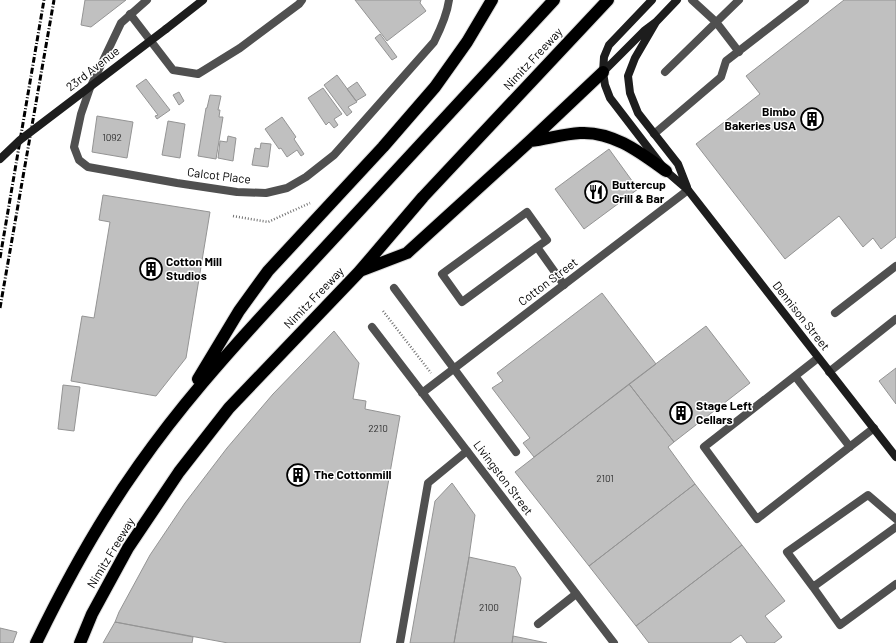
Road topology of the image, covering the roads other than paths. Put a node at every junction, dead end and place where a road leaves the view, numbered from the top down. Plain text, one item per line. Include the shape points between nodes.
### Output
1 (147, 0) edge
2 (203, 0) edge
3 (302, 0) edge
4 (449, 0) edge
5 (492, 0) edge
6 (554, 0) edge
7 (608, 0) edge
8 (652, 0) edge
9 (677, 0) edge
10 (692, 0) edge
11 (739, 0) edge
12 (805, 0) edge
13 (130, 14) junction
14 (656, 22) junction
15 (716, 22) junction
16 (739, 52) junction
17 (603, 72) junction
18 (665, 72) dead end
19 (654, 134) junction
20 (530, 141) junction
21 (0, 159) edge
22 (666, 171) junction
23 (688, 190) junction
24 (537, 247) junction
25 (896, 266) edge
26 (359, 272) junction
27 (564, 285) junction
28 (394, 288) dead end
29 (835, 313) dead end
30 (896, 319) edge
31 (372, 327) dead end
32 (818, 358) junction
33 (454, 369) junction
34 (829, 372) junction
35 (795, 376) junction
36 (422, 393) junction
37 (181, 410) junction
38 (874, 428) junction
39 (850, 447) junction
40 (467, 451) junction
41 (516, 452) dead end
42 (896, 457) edge
43 (896, 519) edge
44 (896, 527) edge
45 (896, 584) edge
46 (812, 587) junction
47 (576, 594) junction
48 (538, 624) dead end
49 (36, 643) edge
50 (80, 643) edge
51 (400, 643) edge
52 (614, 643) edge

1 - 13 street, Calcot Place
2 - 21 main road, 23rd Avenue, bridge via 20,140
3 - 13 street via 240,48 198,74 173,70
4 - 13 street, Calcot Place via 442,26 434,42 334,155 306,177 286,188 266,193 237,192 164,181 88,167 79,160 74,147 90,88 121,23
5 - 37 highway via 467,42 435,87 264,277 239,311
6 - 37 highway, Nimitz Freeway via 275,301
7 - 26 highway, Nimitz Freeway via 423,197
8 - 17 main road via 609,45 604,57
9 - 14 main road
10 - 15 street
11 - 15 street
12 - 16 street
14 - 17 main road
14 - 19 main road, Dennison Street via 635,58 628,76 630,93 638,113
15 - 16 street
15 - 18 street
16 - 19 street via 726,61 721,78
17 - 20 highway
17 - 22 main road, Dennison Street via 610,98
19 - 23 main road, Dennison Street via 678,164
20 - 22 highway via 581,133 598,134 639,151
20 - 26 highway via 408,253
22 - 23 main road, Dennison Street
23 - 27 street, Cotton Street
23 - 32 main road, Dennison Street
24 - 24 street via 462,302 442,274 527,212 547,240
24 - 27 street
25 - 29 street
26 - 50 highway, Nimitz Freeway via 229,408 179,472 128,548 92,614
27 - 33 street, Cotton Street
28 - 33 street
30 - 34 street
31 - 36 street, Livingston Street
32 - 34 main road, Dennison Street
32 - 35 street
33 - 36 street, Cotton Street
33 - 41 street
34 - 38 main road, Dennison Street
35 - 39 street
35 - 39 street via 704,447 757,519
36 - 40 street, Livingston Street
37 - 49 highway, Nimitz Freeway via 139,464 101,522 67,581
38 - 39 street
38 - 42 main road, Dennison Street
40 - 47 street, Livingston Street
40 - 51 street via 428,483
43 - 46 street via 868,495 787,552
44 - 46 street
45 - 46 street via 840,625
47 - 48 street
47 - 52 street, Livingston Street

